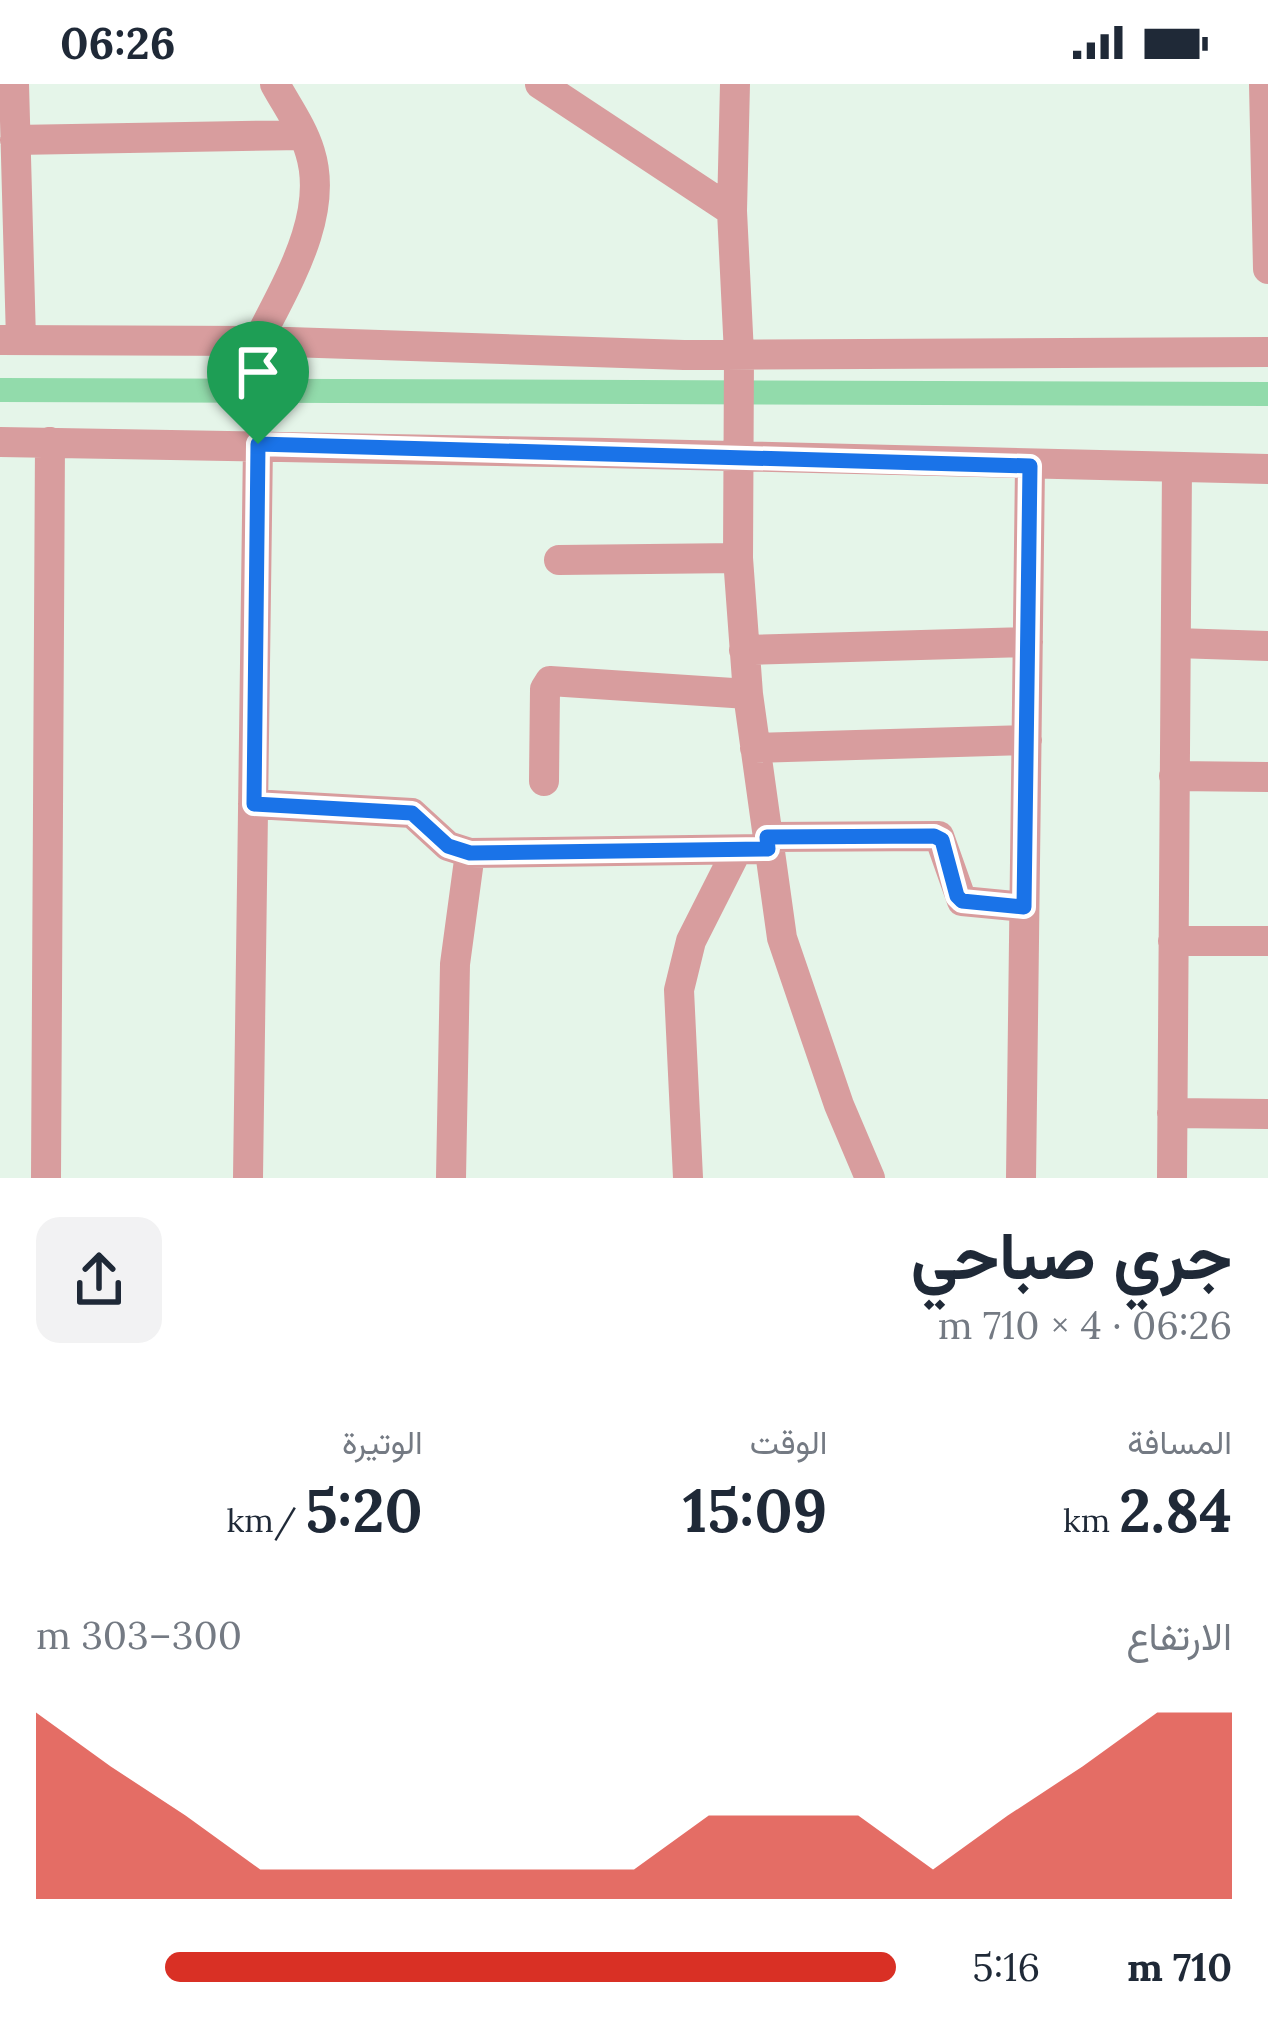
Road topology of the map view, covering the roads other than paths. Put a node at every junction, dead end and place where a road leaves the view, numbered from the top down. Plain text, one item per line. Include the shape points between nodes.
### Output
1 (14, 84) edge
2 (275, 84) edge
3 (540, 84) edge
4 (735, 84) edge
5 (1264, 84) edge
6 (303, 134) junction
7 (15, 140) junction
8 (732, 211) junction
9 (1268, 269) edge
10 (11, 340) edge
11 (258, 341) junction
12 (1268, 352) edge
13 (740, 354) junction
14 (0, 442) edge
15 (50, 442) junction
16 (258, 444) junction
17 (740, 455) junction
18 (1030, 466) junction
19 (1178, 467) junction
20 (1268, 469) edge
21 (738, 558) junction
22 (560, 560) dead end
23 (1028, 642) junction
24 (1175, 643) junction
25 (1268, 646) edge
26 (744, 650) junction
27 (748, 694) junction
28 (1027, 740) junction
29 (755, 748) junction
30 (1174, 776) junction
31 (1268, 777) edge
32 (544, 781) dead end
33 (254, 804) junction
34 (768, 843) junction
35 (736, 850) junction
36 (470, 853) junction
37 (1024, 907) junction
38 (1173, 940) junction
39 (1268, 941) edge
40 (1172, 1113) junction
41 (1268, 1114) edge
42 (46, 1178) edge
43 (248, 1178) edge
44 (451, 1178) edge
45 (688, 1178) edge
46 (870, 1178) edge
47 (1021, 1178) edge
48 (1172, 1178) edge

1 - 7 street
2 - 6 street
3 - 8 street
4 - 8 street
5 - 9 street
6 - 7 street
6 - 11 street via 312,156 311,217
7 - 10 street
8 - 13 street
10 - 11 street
11 - 13 street
12 - 13 street
13 - 17 street
14 - 15 street
15 - 16 street
15 - 42 street
16 - 17 street
16 - 33 street
17 - 18 street
17 - 21 street
18 - 19 street
18 - 23 street
19 - 20 street
19 - 24 street
21 - 22 street
21 - 26 street
23 - 26 street
23 - 28 street
24 - 25 street
24 - 30 street
26 - 27 street
27 - 29 street
27 - 32 street via 550,680
28 - 29 street
28 - 37 street
29 - 34 street
30 - 31 street
30 - 38 street
33 - 36 street via 412,813 448,846
33 - 43 street
34 - 35 street
34 - 37 street via 939,836 962,901
34 - 46 street via 782,938
35 - 36 street
35 - 45 street via 691,940 679,990
36 - 44 street via 455,964
37 - 47 street
38 - 39 street
38 - 40 street
40 - 41 street
40 - 48 street

